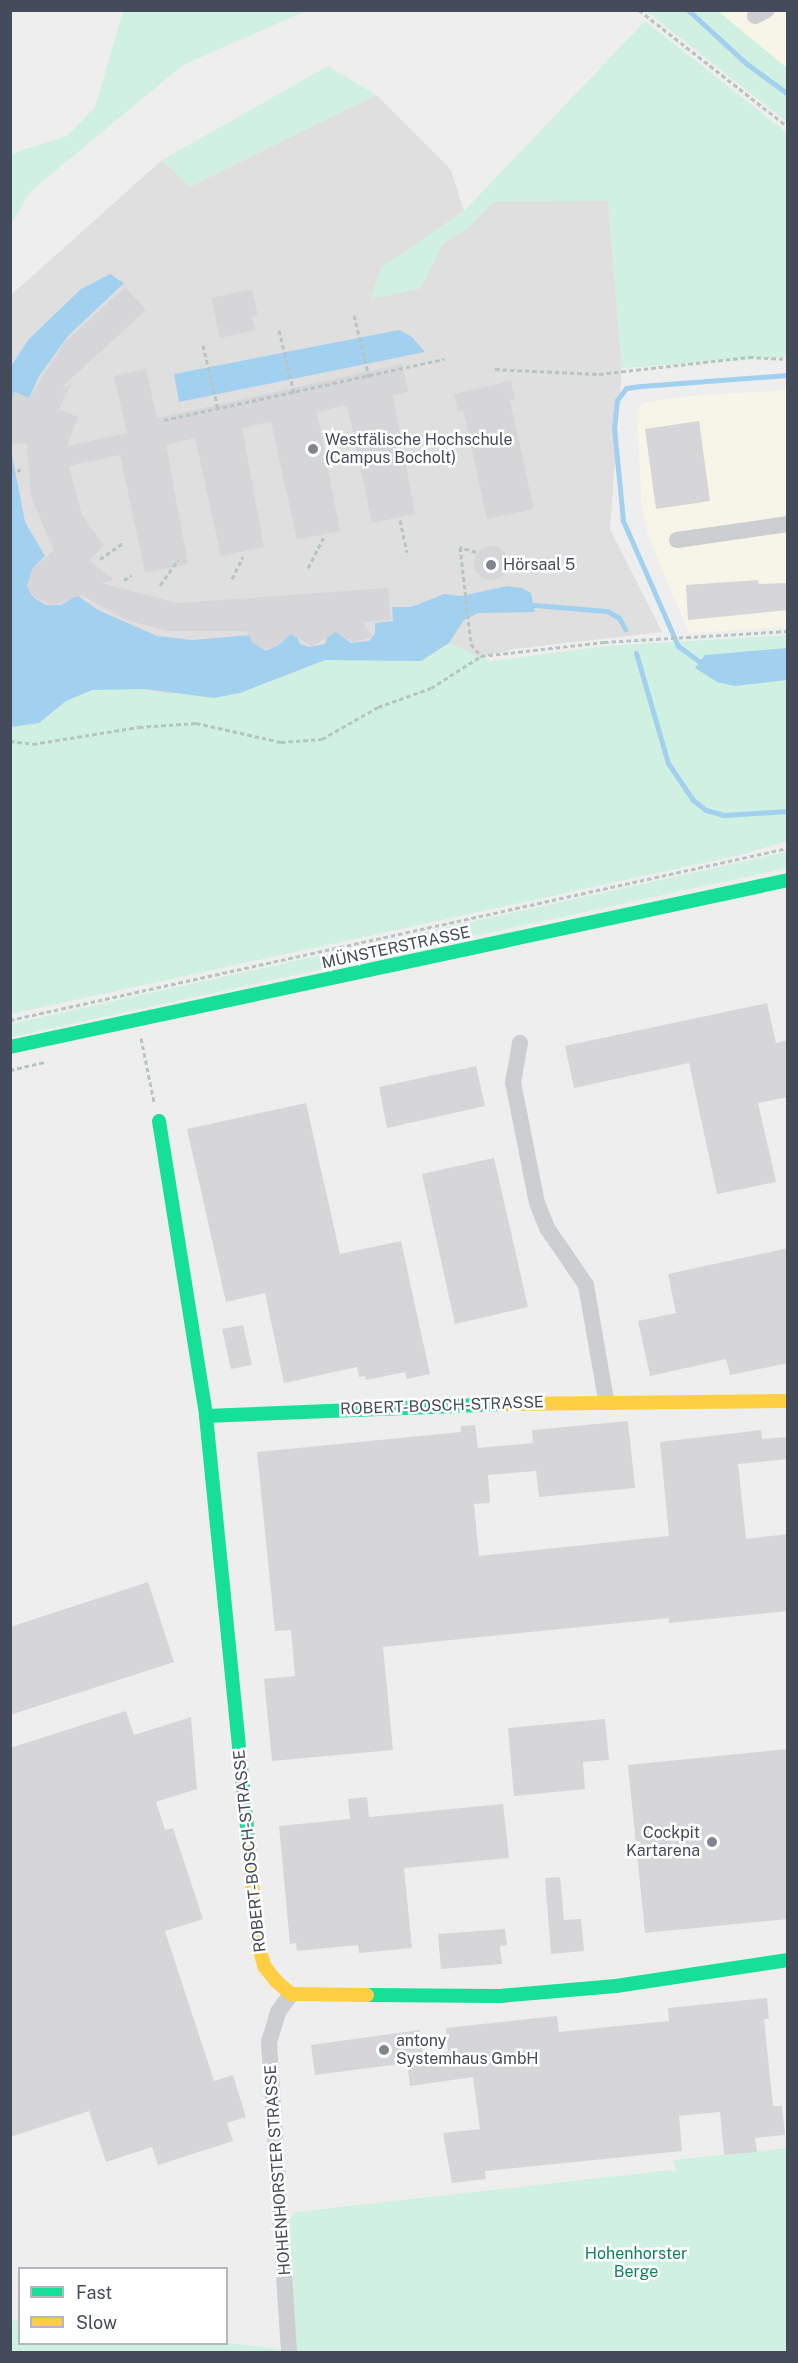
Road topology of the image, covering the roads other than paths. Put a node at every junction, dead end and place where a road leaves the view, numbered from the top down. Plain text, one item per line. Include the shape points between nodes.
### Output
1 (788, 524) edge
2 (677, 540) dead end
3 (788, 880) edge
4 (520, 1042) dead end
5 (10, 1047) edge
6 (159, 1121) road end
7 (606, 1400) junction
8 (788, 1401) edge
9 (206, 1416) junction
10 (788, 1960) edge
11 (291, 1994) junction
12 (289, 2352) edge

1 - 2 street
3 - 5 street, MÜNSTERSTRASSE
4 - 7 street via 513,1083 537,1203 548,1228 586,1285
6 - 9 street, ROBERT-BOSCH-STRASSE
7 - 8 street, ROBERT-BOSCH-STRASSE
7 - 9 street, ROBERT-BOSCH-STRASSE
9 - 11 street, ROBERT-BOSCH-STRASSE via 258,1943 264,1966
10 - 11 street via 616,1986 500,1996
11 - 12 street, HOHENHORSTER STRASSE via 278,2013 269,2042

